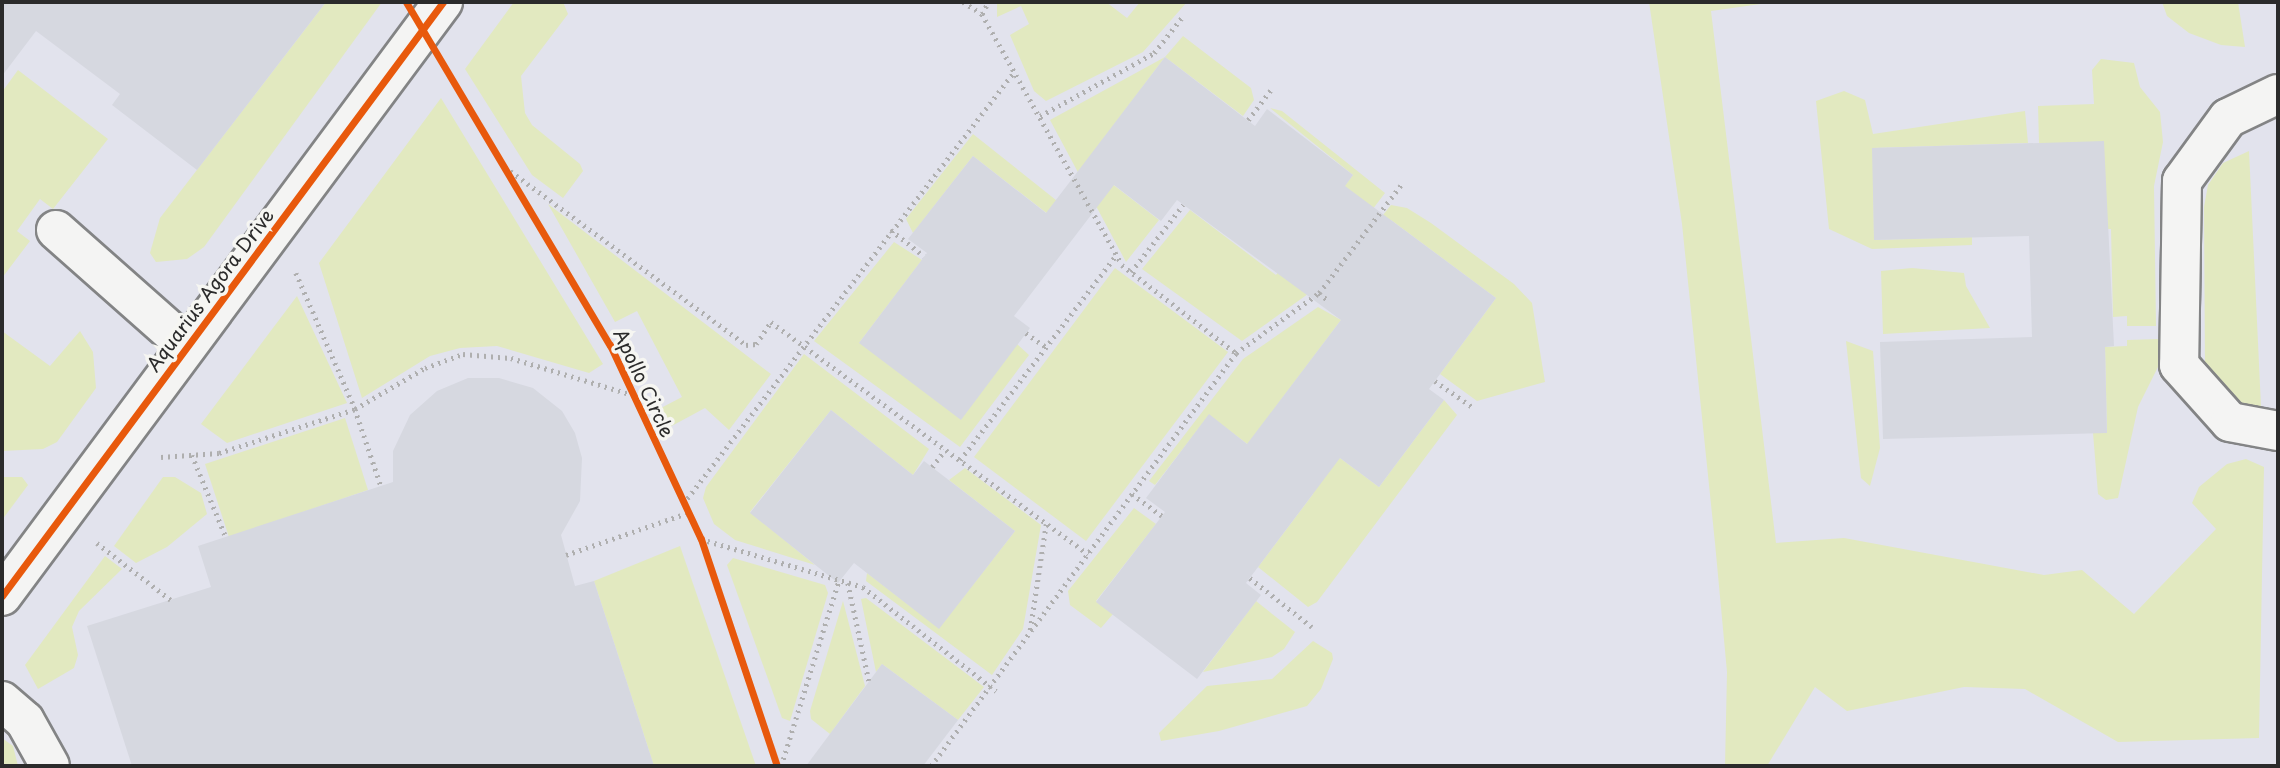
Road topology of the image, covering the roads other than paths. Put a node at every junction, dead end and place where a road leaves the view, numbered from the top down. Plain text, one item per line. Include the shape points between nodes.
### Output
1 (443, 2) edge
2 (2278, 94) edge
3 (56, 230) dead end
4 (187, 346) junction
5 (2278, 431) edge
6 (2, 596) edge
7 (2, 701) edge
8 (50, 766) edge

1 - 4 street, Aquarius Agora Drive
2 - 5 street via 2228,118 2182,181 2179,365 2230,422
3 - 4 street
4 - 6 street, Aquarius Agora Drive
7 - 8 street via 25,721

